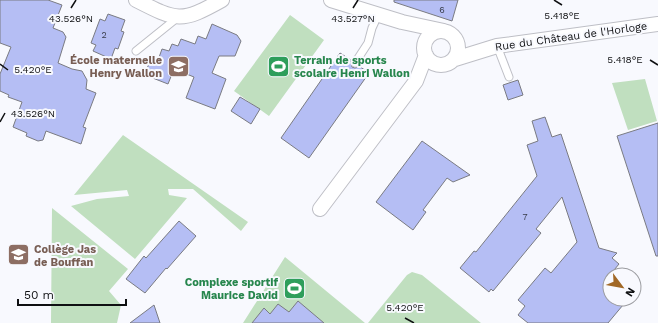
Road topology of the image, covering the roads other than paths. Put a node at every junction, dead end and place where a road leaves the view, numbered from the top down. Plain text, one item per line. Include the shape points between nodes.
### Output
1 (136, 0) edge
2 (222, 0) edge
3 (331, 0) edge
4 (378, 15) junction
5 (177, 18) junction
6 (402, 22) junction
7 (658, 24) edge
8 (448, 34) junction
9 (491, 47) junction
10 (136, 50) dead end
11 (426, 50) junction
12 (455, 59) junction
13 (354, 63) dead end
14 (440, 65) junction
15 (509, 77) dead end
16 (416, 81) junction
17 (320, 208) dead end

1 - 5 street
2 - 5 street via 193,15
3 - 4 street, Rue du Château de l'Horloge
4 - 6 street, Rue du Château de l'Horloge
4 - 13 lane via 368,43
5 - 10 lane
6 - 8 street, Rue du Château de l'Horloge
6 - 11 street
7 - 9 street, Rue du Château de l'Horloge
8 - 9 street, Rue du Château de l'Horloge
8 - 11 street via 434,33 429,36
8 - 12 street via 458,44
9 - 12 street, Rue du Château de l'Horloge
9 - 15 lane
11 - 14 street via 432,62
11 - 16 street
12 - 14 street
14 - 16 street
16 - 17 street

